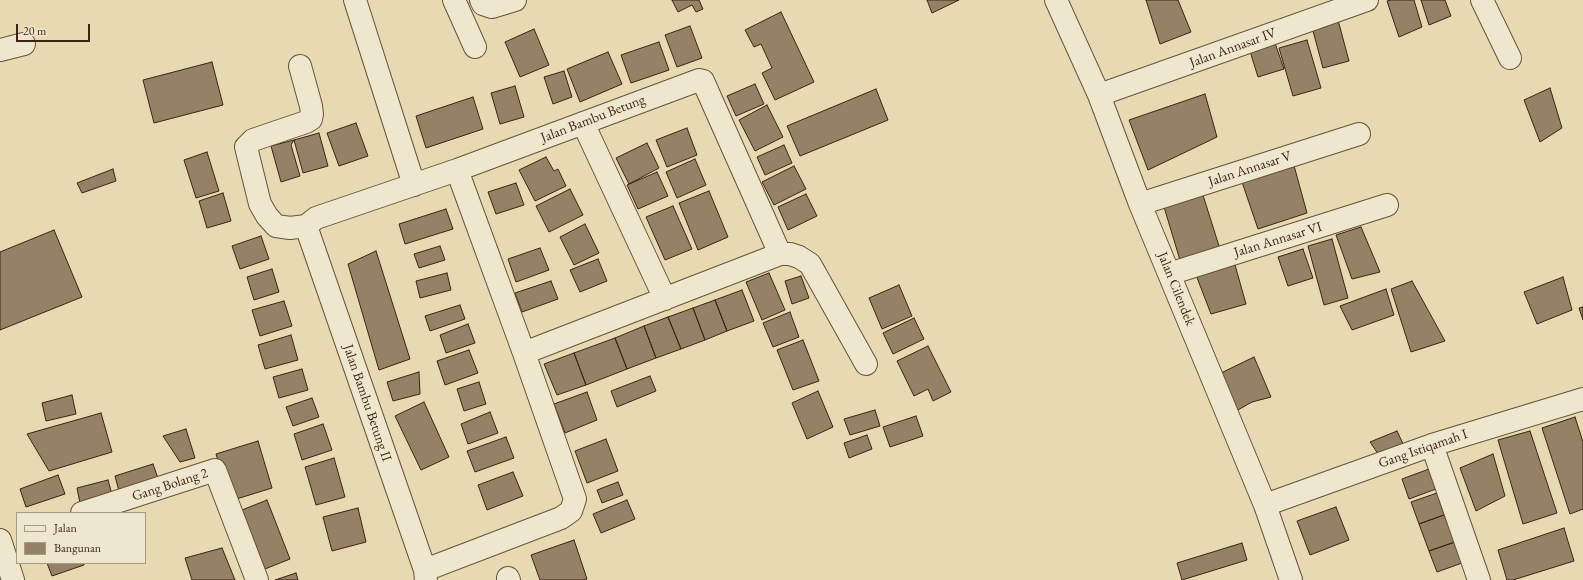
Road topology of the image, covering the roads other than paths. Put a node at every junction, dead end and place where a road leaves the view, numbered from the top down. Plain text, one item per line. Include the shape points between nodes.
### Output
1 (355, 0) edge
2 (454, 0) edge
3 (481, 0) edge
4 (515, 0) edge
5 (1056, 0) edge
6 (1367, 0) edge
7 (1482, 0) edge
8 (24, 44) dead end
9 (475, 47) dead end
10 (0, 50) edge
11 (1510, 58) dead end
12 (300, 66) dead end
13 (1099, 95) junction
14 (583, 123) junction
15 (1359, 134) dead end
16 (457, 170) junction
17 (414, 185) junction
18 (1140, 204) junction
19 (1387, 205) dead end
20 (306, 226) junction
21 (780, 254) junction
22 (1169, 274) junction
23 (665, 299) junction
24 (524, 353) junction
25 (866, 364) dead end
26 (1583, 399) edge
27 (1432, 445) junction
28 (1265, 505) junction
29 (85, 512) edge
30 (16, 535) edge
31 (0, 541) edge
32 (425, 575) edge
33 (13, 580) edge
34 (257, 580) edge
35 (1291, 580) edge
36 (1479, 580) edge

1 - 17 street
2 - 9 street
3 - 4 street via 483,4 492,7
5 - 13 street, Jalan Cilendek
6 - 13 street, Jalan Annasar IV
7 - 11 street
8 - 10 street
12 - 20 street via 311,106 311,119 253,140 246,146 260,204 267,216 276,226
13 - 18 street, Jalan Cilendek
14 - 16 street, Jalan Bambu Betung
14 - 21 street, Jalan Bambu Betung via 695,80 703,81
14 - 23 street
15 - 18 street, Jalan Annasar V
16 - 17 street, Jalan Bambu Betung
16 - 24 street
17 - 20 street, Jalan Bambu Betung via 316,218
18 - 22 street, Jalan Cilendek
19 - 22 street, Jalan Annasar VI
20 - 32 street, Jalan Bambu Betung II
21 - 23 street
21 - 25 street via 794,255 810,264
22 - 28 street, Jalan Cilendek
23 - 24 street
24 - 32 street via 575,499 571,511 561,518
26 - 27 street, Gang Istiqamah I
27 - 28 street, Gang Istiqamah I
27 - 36 street
28 - 35 street, Jalan Cilendek
29 - 34 street, Gang Bolang 2 via 215,470
30 - 31 street
31 - 33 street

